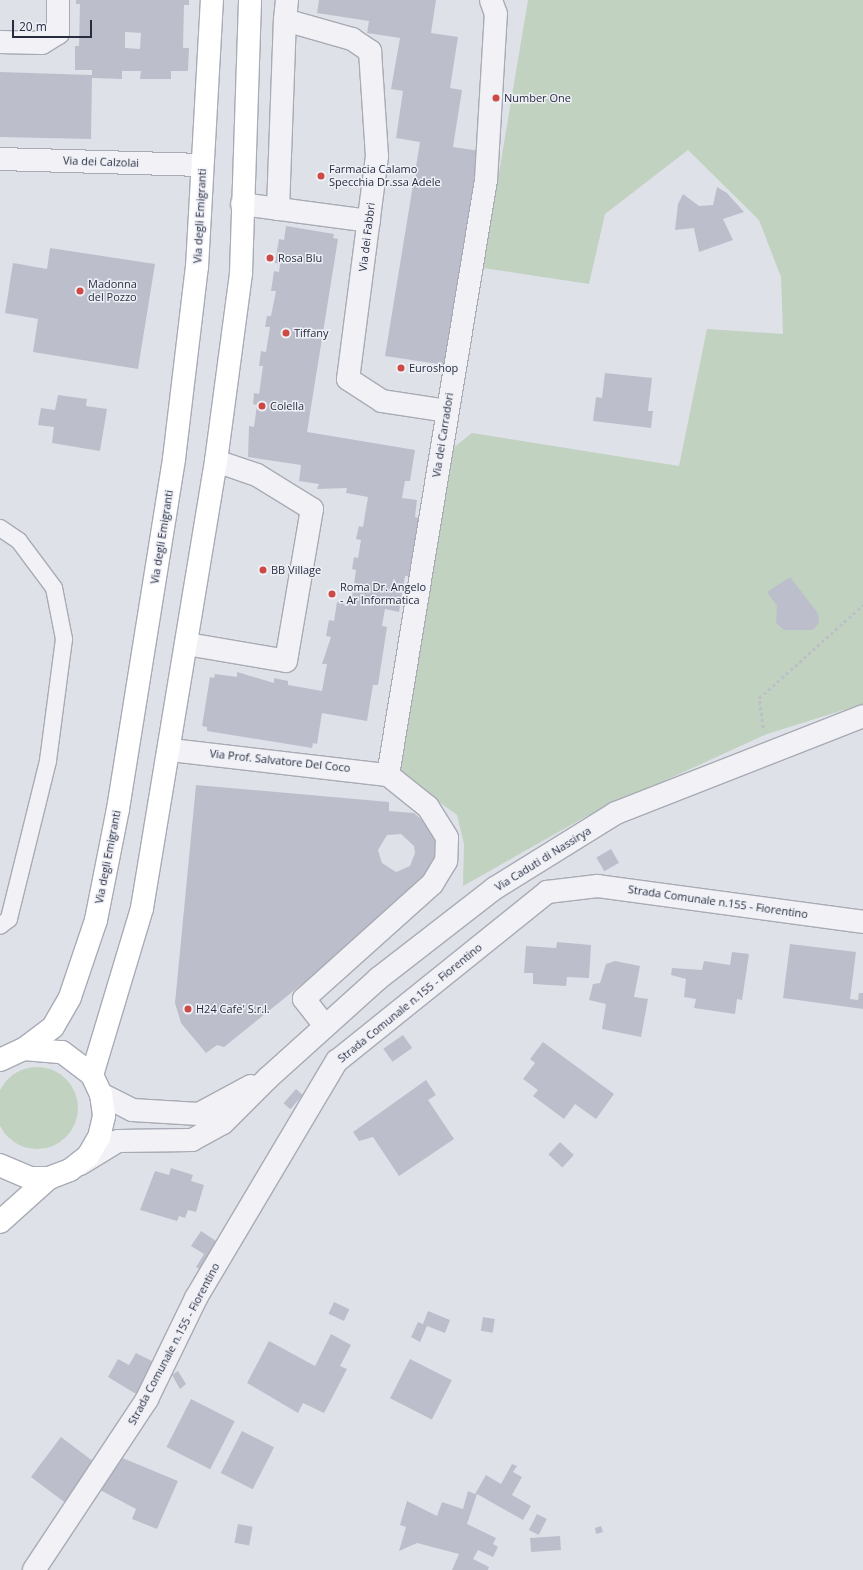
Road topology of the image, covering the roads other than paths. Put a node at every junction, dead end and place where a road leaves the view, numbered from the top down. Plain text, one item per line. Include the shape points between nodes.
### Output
1 (58, 0) edge
2 (212, 0) edge
3 (250, 0) edge
4 (491, 0) edge
5 (286, 10) edge
6 (0, 42) edge
7 (0, 159) edge
8 (202, 165) junction
9 (242, 204) junction
10 (278, 209) junction
11 (369, 221) junction
12 (447, 411) junction
13 (216, 461) junction
14 (0, 528) edge
15 (187, 644) junction
16 (863, 716) edge
17 (171, 750) junction
18 (388, 775) junction
19 (863, 922) edge
20 (0, 926) edge
21 (325, 1026) junction
22 (24, 1049) junction
23 (1, 1054) edge
24 (268, 1078) junction
25 (96, 1084) junction
26 (0, 1165) edge
27 (70, 1170) junction
28 (49, 1178) junction
29 (0, 1222) edge
30 (34, 1570) edge

1 - 6 street via 58,33 42,43
2 - 8 main road, Via degli Emigranti
3 - 9 main road
4 - 12 street, Via dei Carradori via 496,14 486,180
5 - 10 street
5 - 11 street, Via dei Fabbri via 352,39 370,51 377,156
7 - 8 street, Via dei Calzolai
8 - 22 main road, Via degli Emigranti via 197,267 174,459 96,920 70,997 53,1027
9 - 10 street
9 - 13 main road via 241,273
10 - 11 street
11 - 12 street, Via dei Fabbri via 348,379 382,401
12 - 18 street, Via dei Carradori
13 - 15 main road
13 - 15 street via 256,475 312,509 286,661
14 - 20 lane via 19,541 54,588 64,638 48,761 9,919
15 - 17 main road
16 - 21 street, Via Caduti di Nassirya via 766,752 616,814 495,888 379,978
17 - 18 street, Via Prof. Salvatore Del Coco
17 - 25 main road via 142,908
18 - 21 street via 428,807 447,838 446,862 415,901 304,999
19 - 30 street, Strada Comunale n.155 - Fiorentino via 598,886 547,892 337,1061 196,1298 147,1399
21 - 24 street, Via Caduti di Nassirya
22 - 23 main road, Via degli Emigranti
22 - 25 main road, Via degli Emigranti via 62,1052
24 - 25 street, Via Caduti di Nassirya via 198,1114 132,1110
24 - 27 street, Via Caduti di Nassirya via 223,1123 192,1140 118,1141
25 - 27 main road via 104,1116 99,1137 88,1156
26 - 28 main road via 30,1178
27 - 28 main road
28 - 29 main road

